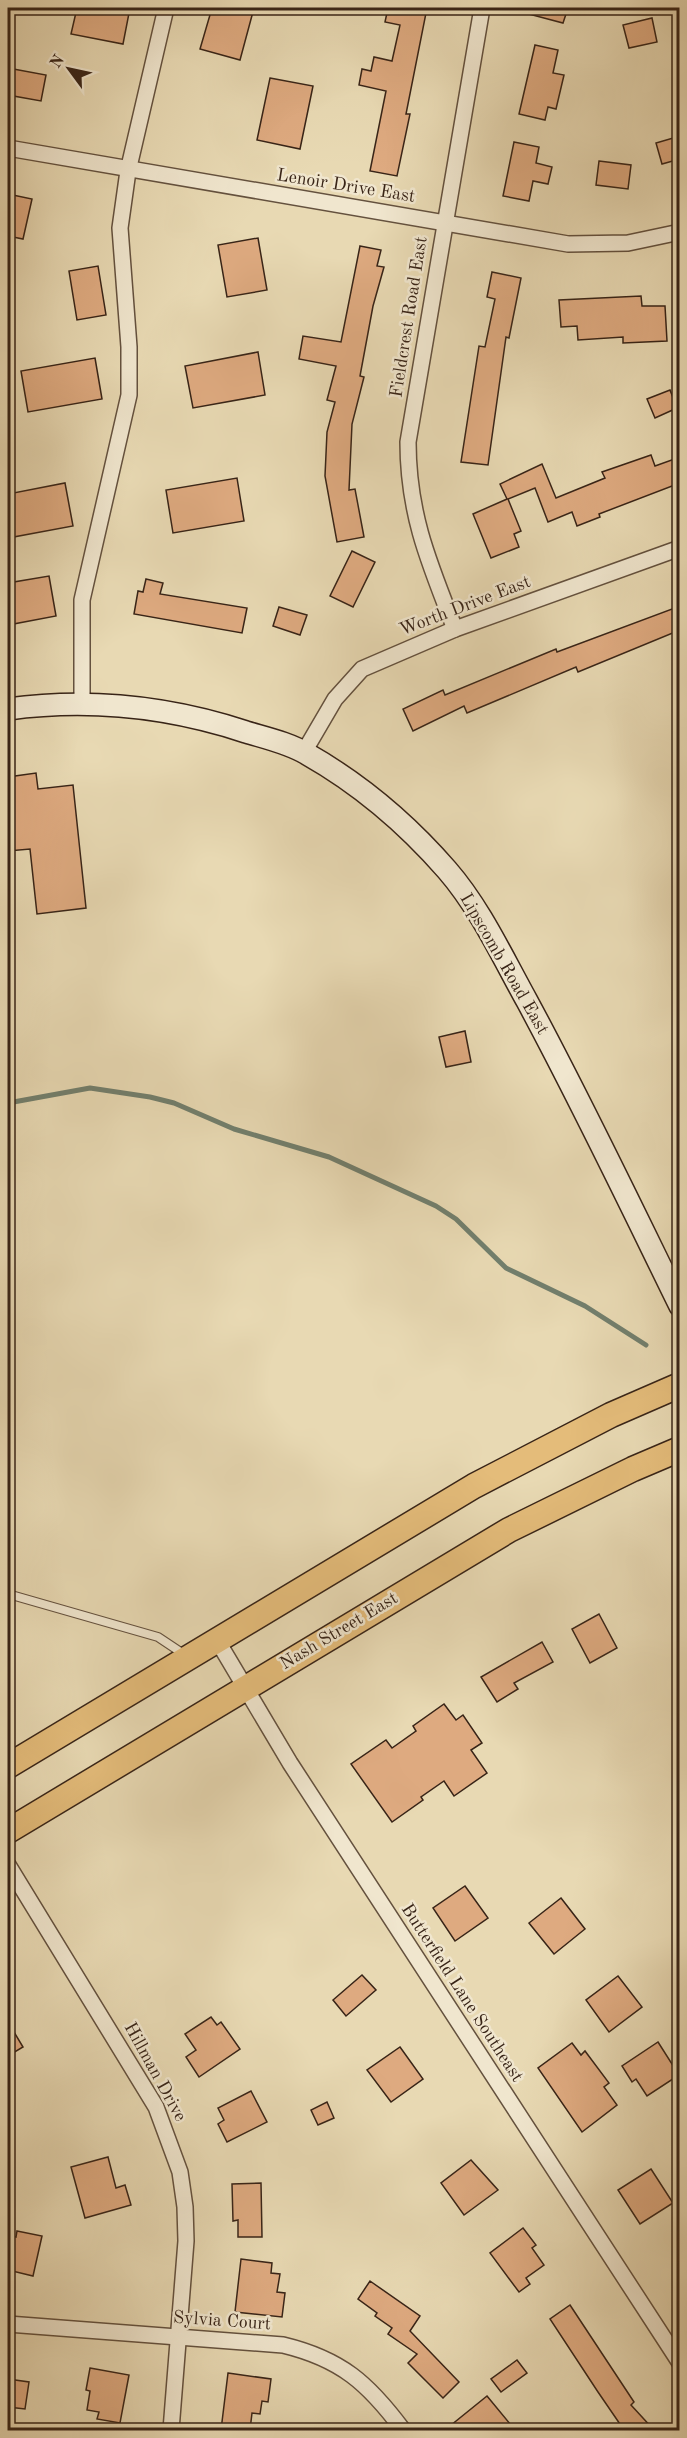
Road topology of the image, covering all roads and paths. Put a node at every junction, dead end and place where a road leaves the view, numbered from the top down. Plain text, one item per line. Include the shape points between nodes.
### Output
1 (166, 8) edge
2 (482, 8) edge
3 (8, 148) edge
4 (129, 171) junction
5 (445, 222) junction
6 (680, 232) edge
7 (680, 548) edge
8 (454, 629) junction
9 (82, 702) junction
10 (8, 709) edge
11 (304, 752) junction
12 (680, 1306) edge
13 (680, 1385) edge
14 (680, 1449) edge
15 (8, 1594) edge
16 (218, 1640) junction
17 (188, 1658) junction
18 (246, 1687) junction
19 (8, 1766) edge
20 (8, 1831) edge
21 (8, 1865) edge
22 (8, 2324) edge
23 (179, 2338) junction
24 (680, 2363) edge
25 (171, 2430) edge
26 (403, 2430) edge

1 - 4 street
2 - 5 street, Fieldcrest Road East
3 - 4 street, Lenoir Drive East
4 - 5 street, Lenoir Drive East
4 - 9 street via 120,228 129,395 82,600
5 - 6 street, Lenoir Drive East via 568,244 628,243
5 - 8 street, Fieldcrest Road East via 408,442 408,471 423,547
7 - 8 street, Worth Drive East
8 - 11 street, Worth Drive East via 362,669 335,699
9 - 10 street, Lipscomb Road East
9 - 11 street, Lipscomb Road East via 164,710 219,723
11 - 12 street, Lipscomb Road East via 346,778 393,815 448,871 482,919 556,1054
13 - 16 main road via 611,1415 483,1481
14 - 18 main road, Nash Street East via 509,1530
15 - 17 lane via 158,1637
16 - 17 main road
16 - 18 street, Butterfield Lane Southeast
17 - 19 main road
18 - 20 main road, Nash Street East
18 - 24 street, Butterfield Lane Southeast via 290,1763
21 - 23 street, Hillman Drive via 156,2107 170,2139 185,2206
22 - 23 street, Sylvia Court
23 - 25 street, Hillman Drive
23 - 26 street, Sylvia Court via 283,2345 331,2360 373,2392

